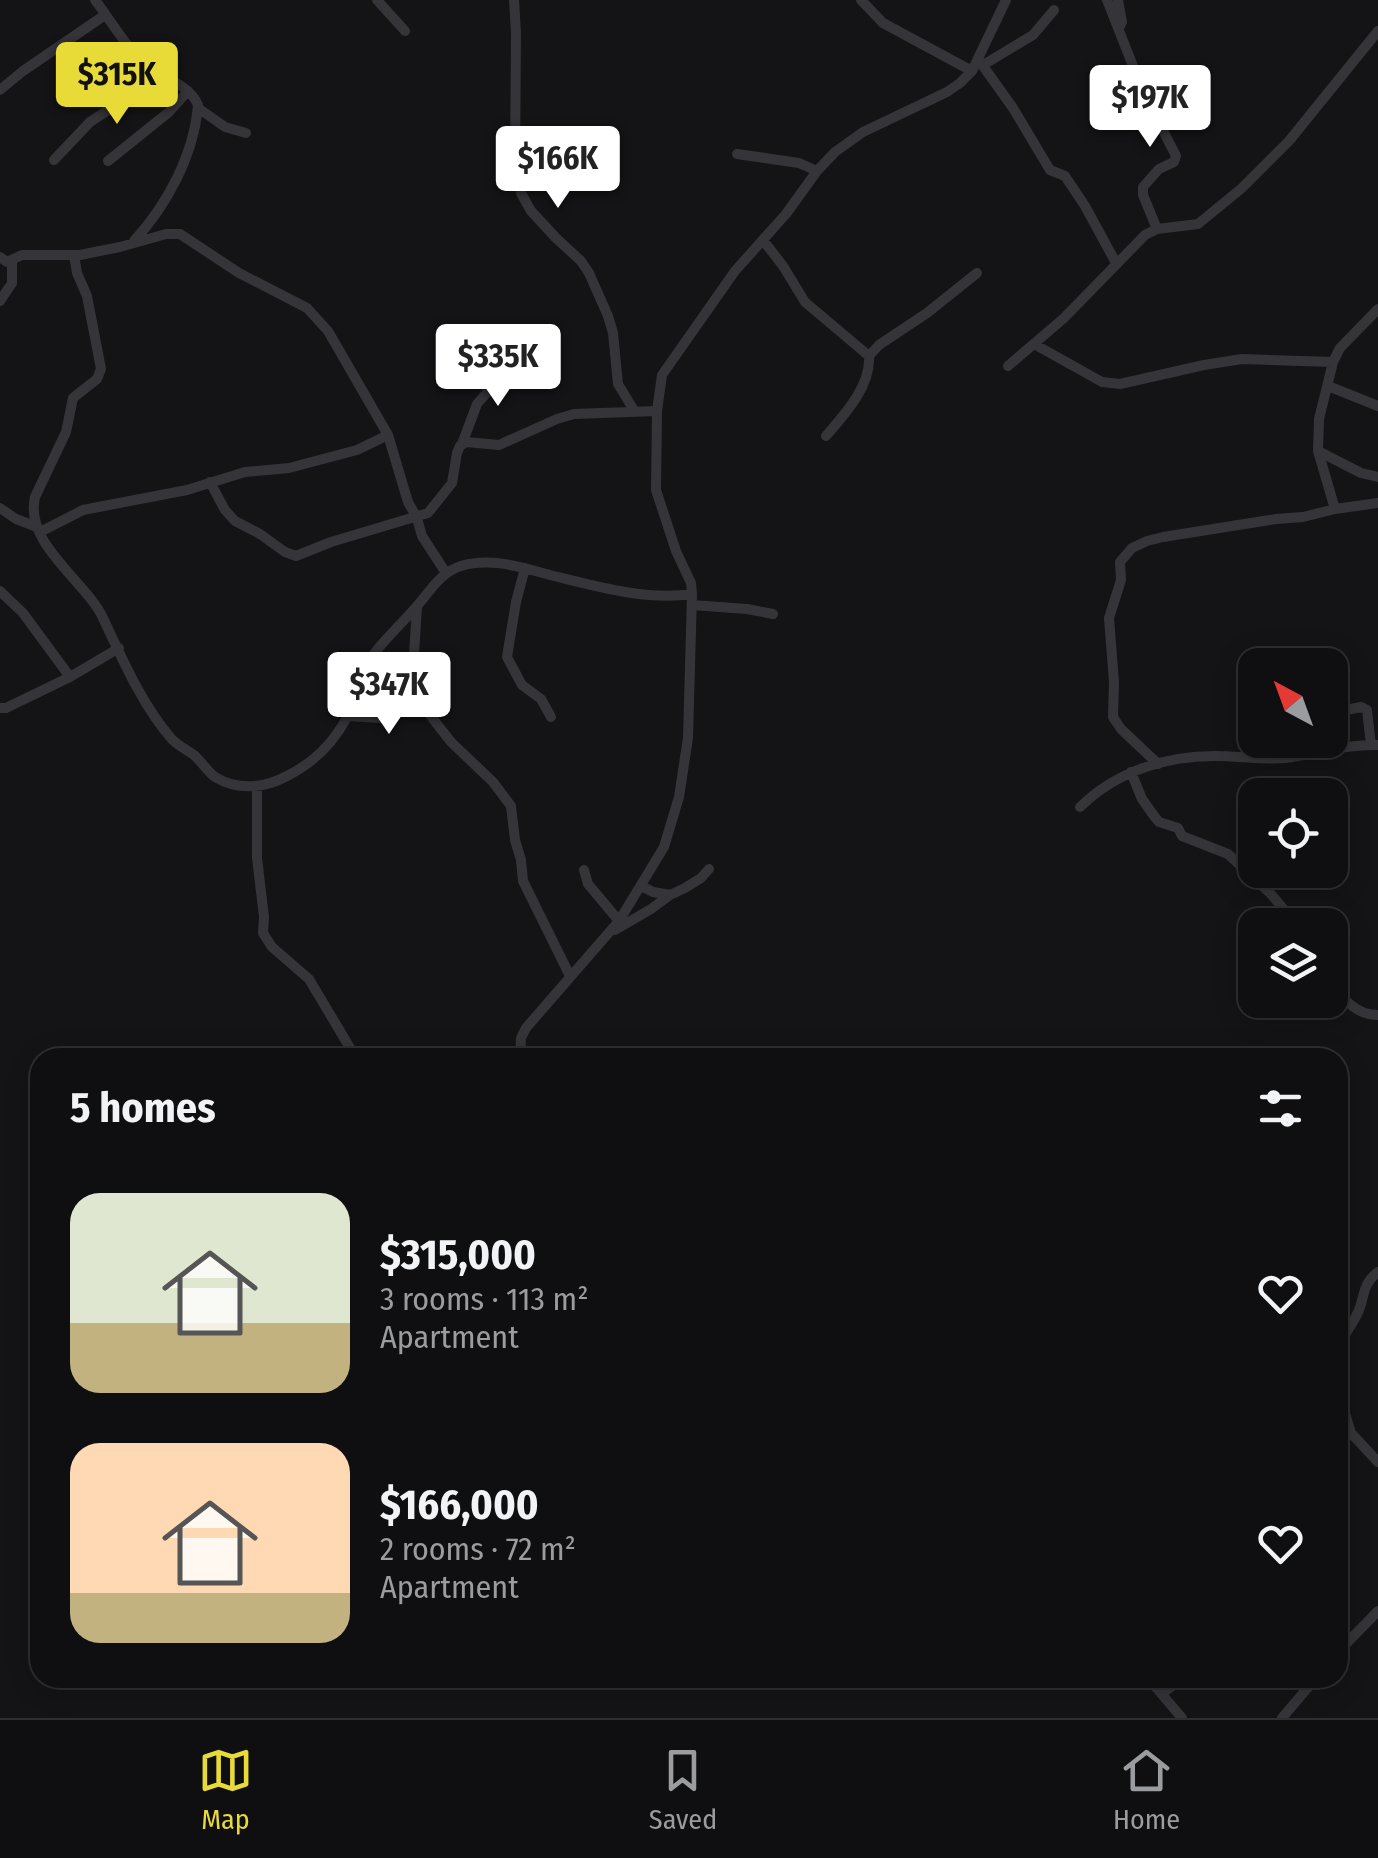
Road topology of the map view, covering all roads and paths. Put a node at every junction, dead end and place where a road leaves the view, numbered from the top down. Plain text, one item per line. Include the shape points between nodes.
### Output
1 (95, 0) edge
2 (377, 0) edge
3 (514, 0) edge
4 (861, 0) edge
5 (1006, 0) edge
6 (1106, 0) edge
7 (1118, 0) edge
8 (1054, 10) dead end
9 (106, 16) junction
10 (1118, 28) junction
11 (405, 31) dead end
12 (1378, 31) edge
13 (978, 65) junction
14 (157, 71) junction
15 (0, 90) edge
16 (188, 91) junction
17 (198, 108) junction
18 (246, 133) dead end
19 (737, 154) dead end
20 (54, 160) dead end
21 (108, 160) dead end
22 (818, 171) junction
23 (1157, 229) junction
24 (763, 240) junction
25 (131, 244) junction
26 (74, 256) junction
27 (6, 259) edge
28 (1116, 263) junction
29 (978, 273) dead end
30 (0, 301) edge
31 (1378, 309) edge
32 (1034, 344) junction
33 (869, 356) junction
34 (515, 361) dead end
35 (1332, 362) junction
36 (1008, 366) dead end
37 (1328, 386) junction
38 (1378, 406) edge
39 (657, 410) junction
40 (635, 412) junction
41 (388, 435) junction
42 (826, 436) dead end
43 (462, 444) junction
44 (1318, 451) junction
45 (1378, 478) edge
46 (210, 482) junction
47 (1378, 503) edge
48 (0, 508) edge
49 (1335, 509) junction
50 (417, 518) junction
51 (39, 529) junction
52 (525, 568) junction
53 (446, 573) junction
54 (0, 591) edge
55 (692, 600) junction
56 (417, 606) junction
57 (772, 614) dead end
58 (119, 648) junction
59 (70, 677) junction
60 (418, 698) junction
61 (0, 708) edge
62 (1348, 710) edge
63 (348, 716) junction
64 (551, 716) dead end
65 (1375, 745) edge
66 (1158, 764) junction
67 (1131, 772) junction
68 (258, 787) junction
69 (1080, 807) dead end
70 (709, 868) dead end
71 (584, 870) dead end
72 (641, 886) junction
73 (670, 895) junction
74 (1282, 908) edge
75 (619, 921) junction
76 (610, 932) junction
77 (570, 976) junction
78 (1348, 1002) edge
79 (1378, 1015) edge
80 (350, 1048) edge
81 (518, 1048) edge
82 (1378, 1272) edge
83 (1348, 1325) edge
84 (1348, 1423) edge
85 (1378, 1462) edge
86 (1378, 1611) edge
87 (1348, 1642) edge
88 (1157, 1688) edge
89 (1170, 1688) edge
90 (1308, 1688) edge
91 (1162, 1694) junction
92 (1182, 1718) edge
93 (1282, 1718) edge

1 - 9 street
2 - 11 street
3 - 40 street via 515,167 521,192 589,273 613,333 618,384
4 - 13 street via 883,23
5 - 13 street
6 - 10 street
7 - 10 street
8 - 13 street via 1033,36
9 - 14 street
9 - 15 street
10 - 23 street via 1176,156 1143,188
12 - 23 street via 1242,188 1198,224
13 - 22 street via 946,92 864,132
13 - 28 street via 1050,170 1065,176
14 - 16 street
14 - 20 street via 90,122
16 - 17 street
16 - 21 street
17 - 18 street
17 - 25 street via 168,195
19 - 22 street
22 - 24 street
23 - 28 street
24 - 33 street via 805,302
24 - 39 street via 662,374
25 - 26 street
25 - 41 street via 180,234 307,308 328,331
26 - 27 street
26 - 51 street via 101,370 72,402 33,506
27 - 30 street via 12,283
28 - 32 street
29 - 33 street
31 - 35 street
32 - 35 street via 1102,382 1120,384 1242,359
32 - 36 street
33 - 42 street via 870,370
34 - 43 street via 477,404
35 - 37 street
37 - 38 street
37 - 44 street
39 - 40 street
39 - 55 street via 656,490
40 - 43 street via 574,414 499,445
41 - 46 street via 288,468
41 - 50 street
43 - 50 street via 452,483
44 - 45 street
44 - 49 street
46 - 50 street via 235,520 292,556
46 - 51 street via 83,510
47 - 49 street
48 - 51 street
49 - 66 street via 1147,541 1120,562 1109,618 1114,717
50 - 53 street
51 - 58 street
52 - 53 street via 477,562
52 - 55 street
52 - 64 street via 507,657
53 - 56 street
54 - 59 street
55 - 57 street
55 - 72 street via 680,797 664,848
56 - 60 street via 412,670
56 - 63 street via 374,652
58 - 59 street
58 - 68 street via 170,737 219,779
59 - 61 street
60 - 63 street via 382,718
60 - 77 street via 510,806 524,886
62 - 65 street via 1366,710
63 - 68 street via 323,753
65 - 66 street
66 - 67 street
67 - 69 street
67 - 74 street via 1158,822 1228,854
68 - 80 street via 263,934 309,979
70 - 73 street
71 - 75 street
72 - 73 street
72 - 75 street
73 - 76 street
75 - 76 street
76 - 77 street
77 - 81 street via 526,1028
78 - 79 street
82 - 83 street
84 - 85 street
86 - 87 street
88 - 91 street
89 - 91 street
90 - 93 street
91 - 92 street

